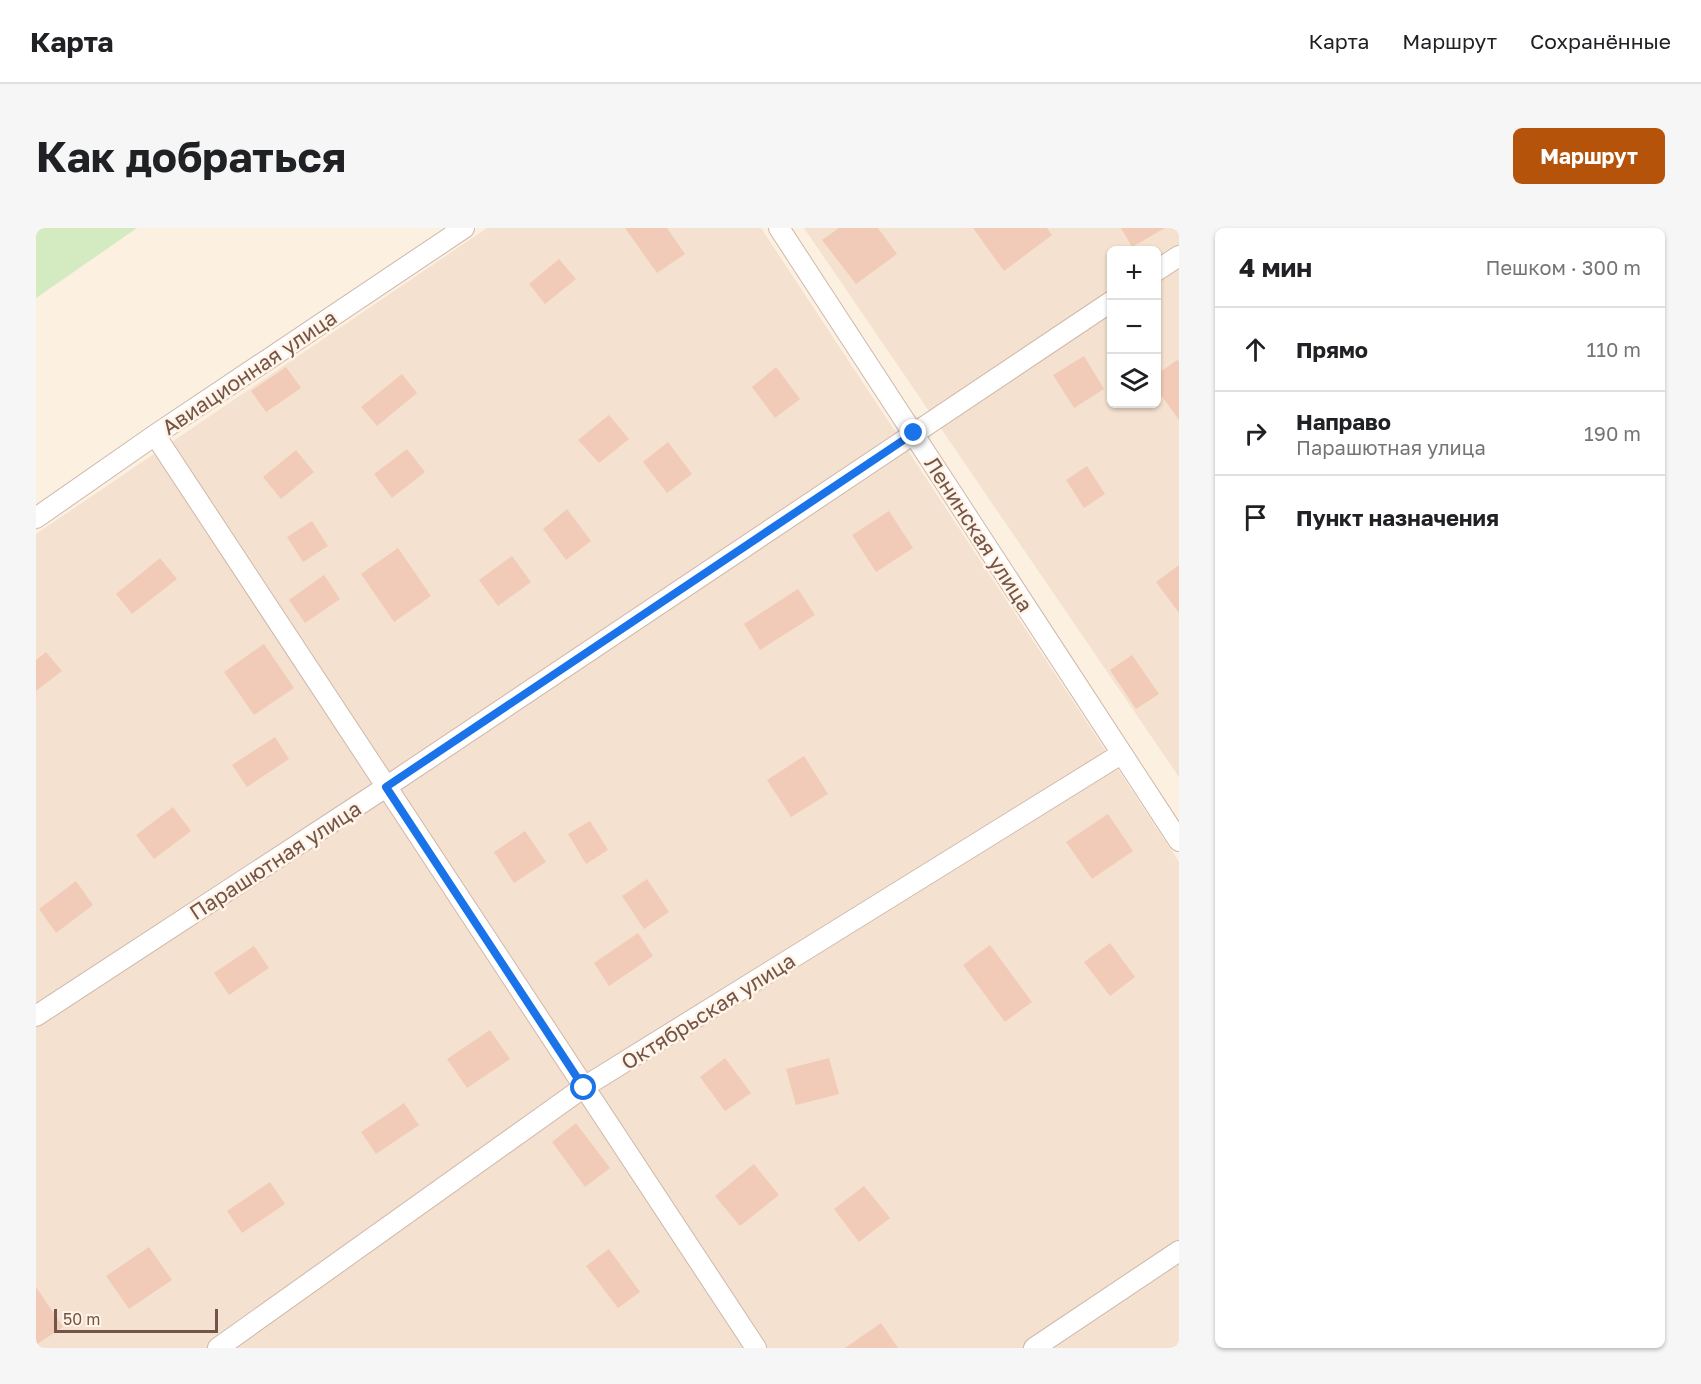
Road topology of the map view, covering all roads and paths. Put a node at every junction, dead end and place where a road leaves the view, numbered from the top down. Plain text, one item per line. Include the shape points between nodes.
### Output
1 (464, 228) edge
2 (779, 228) edge
3 (1179, 256) edge
4 (1161, 268) edge
5 (1107, 304) edge
6 (914, 433) junction
7 (155, 435) junction
8 (36, 518) edge
9 (1122, 754) junction
10 (386, 787) junction
11 (1179, 841) edge
12 (36, 1016) edge
13 (584, 1088) junction
14 (1179, 1251) edge
15 (218, 1348) edge
16 (756, 1348) edge
17 (1034, 1348) edge

1 - 7 street, Авиационная улица
2 - 6 street, Ленинская улица
3 - 4 street
5 - 6 street, Парашютная улица
6 - 9 street, Ленинская улица
6 - 10 street, Парашютная улица
7 - 8 street, Авиационная улица
7 - 10 street
9 - 11 street, Ленинская улица
9 - 13 street, Октябрьская улица
10 - 12 street, Парашютная улица
10 - 13 street
13 - 15 street, Октябрьская улица
13 - 16 street
14 - 17 street

